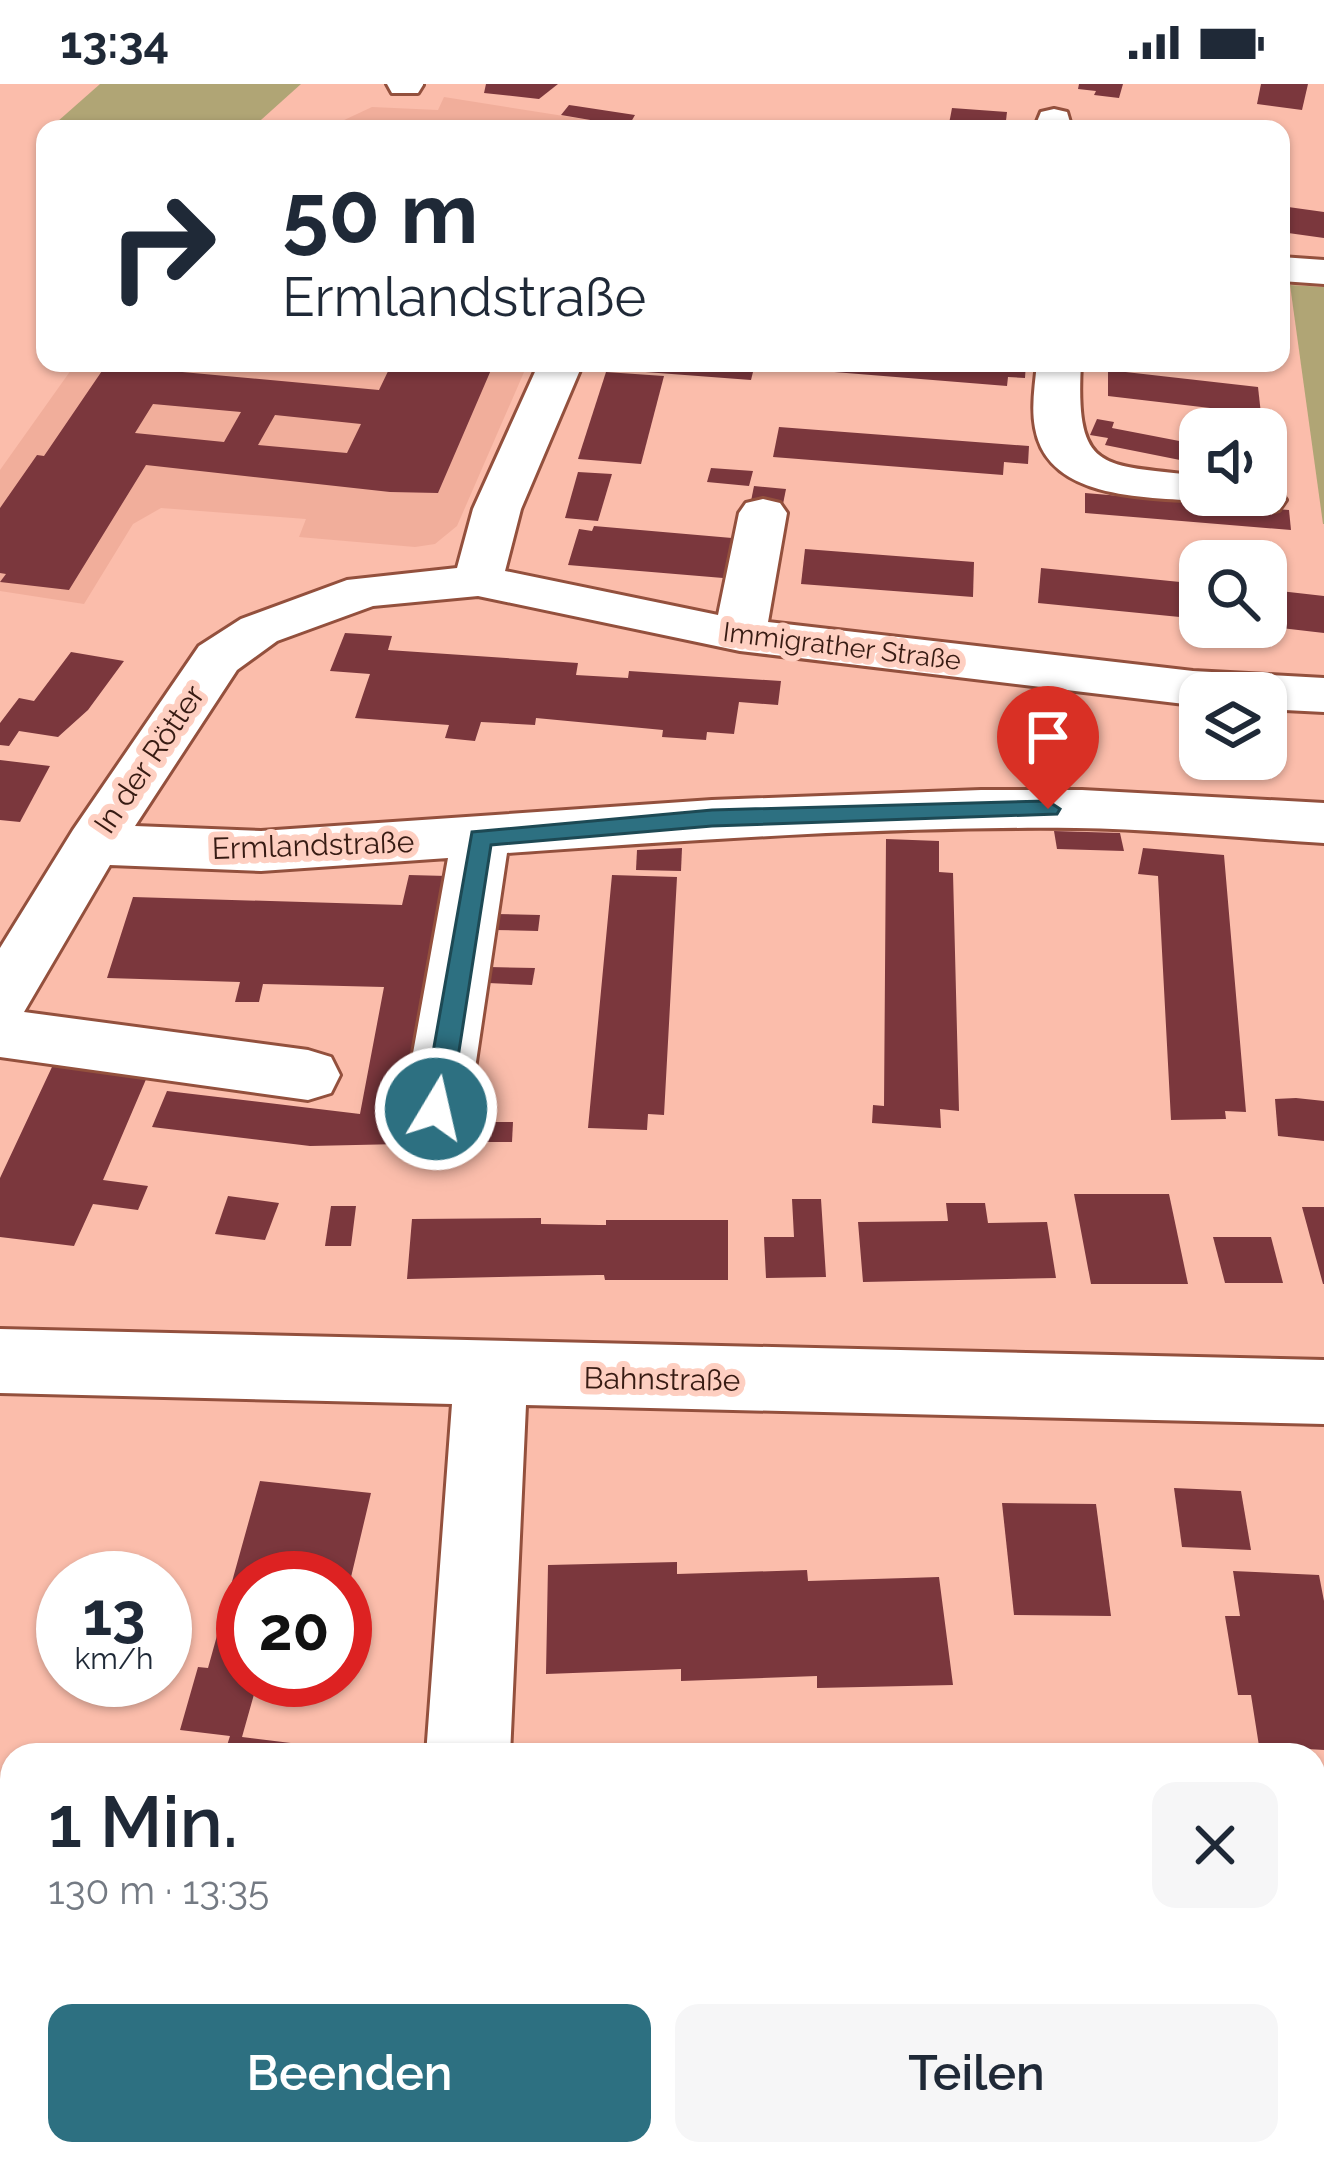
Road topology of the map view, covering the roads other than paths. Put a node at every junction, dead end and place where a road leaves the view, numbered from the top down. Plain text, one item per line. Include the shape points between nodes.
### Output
1 (1290, 270) edge
2 (1324, 272) edge
3 (557, 372) edge
4 (1059, 372) edge
5 (1179, 487) edge
6 (764, 513) dead end
7 (478, 581) junction
8 (364, 591) joint
9 (740, 635) junction
10 (1324, 695) edge
11 (1324, 823) edge
12 (480, 838) junction
13 (92, 844) junction
14 (0, 1000) edge
15 (0, 1033) edge
16 (308, 1075) dead end
17 (436, 1109) dead end
18 (0, 1361) edge
19 (491, 1376) junction
20 (1324, 1392) edge
21 (469, 1743) edge

1 - 2 street
3 - 7 street via 497,509
4 - 5 street via 1060,439 1075,459 1122,478
6 - 9 street
7 - 8 street, Immigrather Straße
7 - 9 street, Immigrather Straße
8 - 13 street, In der Rötter via 259,630 218,658
9 - 10 street, Immigrather Straße via 1193,688
11 - 12 street, Ermlandstraße via 981,809 712,818
12 - 13 street, Ermlandstraße via 261,851
12 - 17 street
13 - 14 street, In der Rötter
15 - 16 street
18 - 19 street, Bahnstraße
19 - 20 street, Bahnstraße
19 - 21 street

